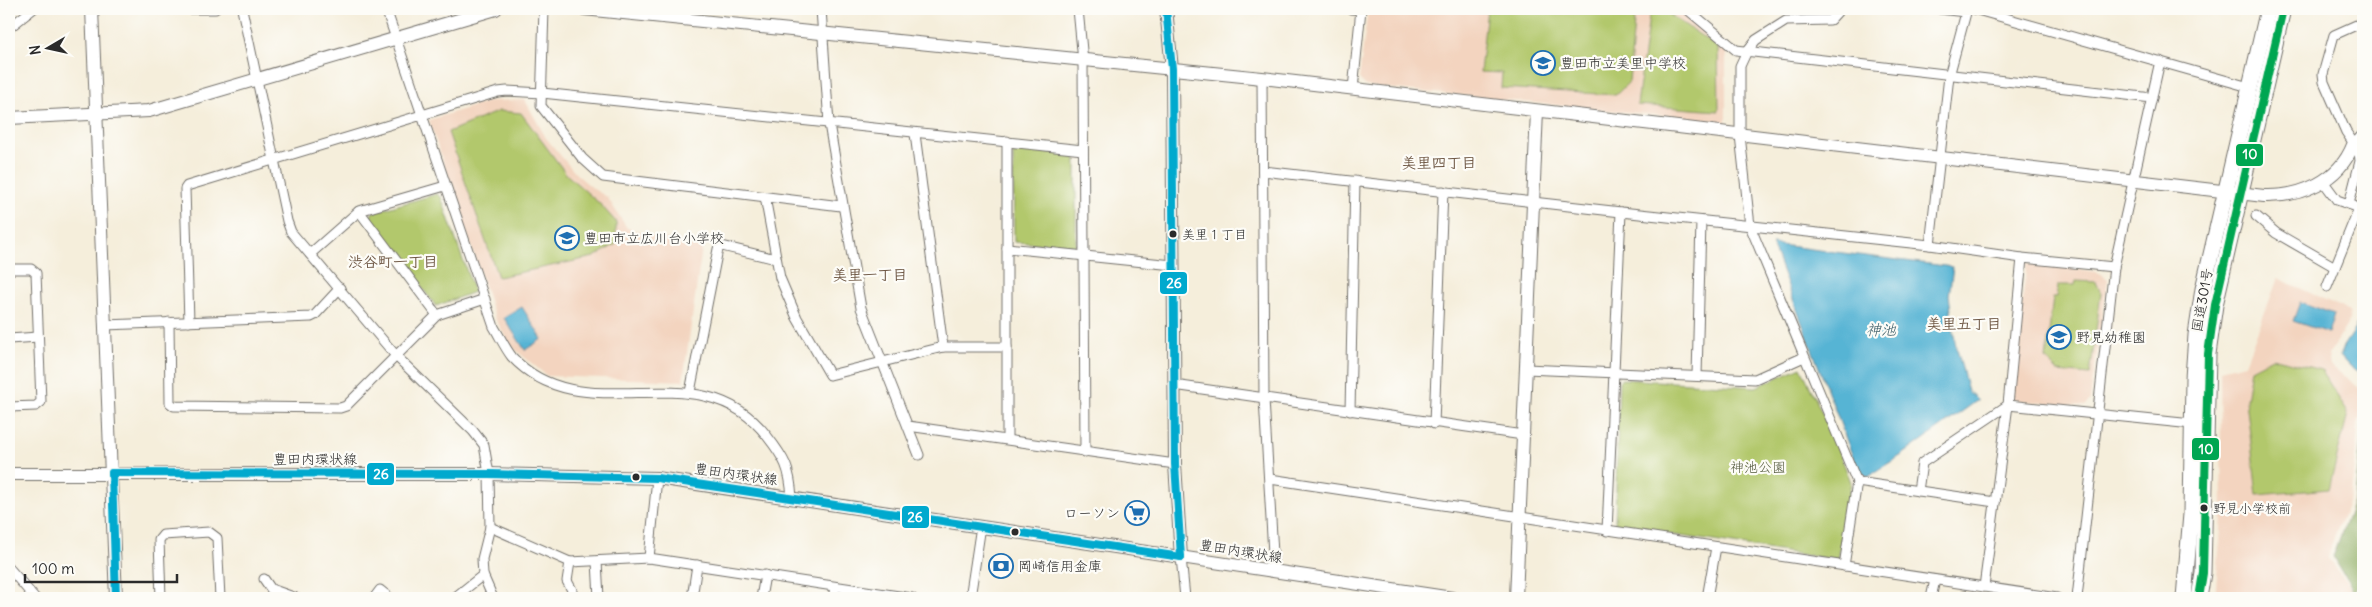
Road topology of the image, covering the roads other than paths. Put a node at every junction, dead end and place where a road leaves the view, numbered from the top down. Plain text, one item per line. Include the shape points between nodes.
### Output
1 (33, 9) edge
2 (92, 9) edge
3 (178, 9) edge
4 (215, 9) edge
5 (242, 9) edge
6 (386, 9) edge
7 (496, 9) edge
8 (544, 9) edge
9 (584, 9) edge
10 (821, 9) edge
11 (1078, 9) edge
12 (1166, 9) edge
13 (1351, 9) edge
14 (1361, 9) edge
15 (1687, 9) edge
16 (1840, 9) edge
17 (1940, 9) edge
18 (2268, 9) edge
19 (2283, 9) edge
20 (2362, 9) edge
21 (1969, 10) edge
22 (2363, 13) edge
23 (2363, 22) edge
24 (9, 28) edge
25 (822, 35) junction
26 (395, 40) junction
27 (1747, 51) junction
28 (1083, 61) junction
29 (2160, 61) junction
30 (1172, 69) junction
31 (1949, 76) junction
32 (1262, 78) junction
33 (256, 79) junction
34 (2249, 87) junction
35 (1353, 89) junction
36 (542, 93) junction
37 (2152, 98) junction
38 (1537, 111) junction
39 (97, 114) junction
40 (422, 116) junction
41 (9, 118) edge
42 (829, 124) junction
43 (915, 134) junction
44 (1740, 134) junction
45 (2363, 134) edge
46 (1007, 141) junction
47 (2353, 144) junction
48 (1083, 150) junction
49 (1940, 158) junction
50 (273, 159) junction
51 (1264, 170) junction
52 (1355, 181) junction
53 (2134, 181) junction
54 (2322, 181) junction
55 (445, 186) junction
56 (1443, 191) junction
57 (2225, 192) junction
58 (2241, 194) junction
59 (765, 197) junction
60 (1532, 201) junction
61 (2349, 204) junction
62 (841, 206) junction
63 (2361, 209) edge
64 (359, 211) junction
65 (1621, 212) junction
66 (2256, 216) dead end
67 (1701, 221) junction
68 (1750, 226) junction
69 (1930, 245) junction
70 (1007, 248) junction
71 (310, 254) junction
72 (1085, 257) junction
73 (2022, 258) junction
74 (776, 259) junction
75 (1173, 265) junction
76 (2114, 267) junction
77 (2334, 267) junction
78 (9, 269) edge
79 (2327, 287) dead end
80 (340, 288) junction
81 (485, 299) junction
82 (437, 315) junction
83 (169, 322) junction
84 (189, 322) junction
85 (105, 325) junction
86 (38, 337) junction
87 (9, 339) edge
88 (943, 347) junction
89 (1007, 347) junction
90 (397, 357) junction
91 (1804, 357) junction
92 (883, 363) junction
93 (1526, 369) junction
94 (1615, 373) junction
95 (1697, 376) junction
96 (1174, 385) junction
97 (690, 392) junction
98 (1264, 399) junction
99 (2008, 405) junction
100 (9, 408) edge
101 (1350, 411) junction
102 (2099, 414) junction
103 (1434, 424) junction
104 (2192, 424) junction
105 (908, 426) junction
106 (1523, 435) junction
107 (1007, 438) junction
108 (1085, 452) junction
109 (919, 455) dead end
110 (1175, 464) junction
111 (112, 473) junction
112 (9, 474) edge
113 (489, 474) junction
114 (657, 478) junction
115 (1270, 479) junction
116 (1856, 482) junction
117 (1918, 491) junction
118 (792, 498) junction
119 (1995, 502) junction
120 (1519, 517) junction
121 (981, 526) junction
122 (490, 527) junction
123 (1607, 531) junction
124 (1716, 547) junction
125 (1181, 557) junction
126 (649, 558) junction
127 (597, 561) junction
128 (570, 562) junction
129 (697, 565) junction
130 (1844, 566) junction
131 (9, 568) edge
132 (1274, 571) junction
133 (483, 575) junction
134 (765, 575) junction
135 (264, 579) dead end
136 (1935, 580) junction
137 (835, 586) junction
138 (1984, 587) junction
139 (35, 598) edge
140 (116, 598) edge
141 (161, 598) edge
142 (220, 598) edge
143 (296, 598) edge
144 (374, 598) edge
145 (390, 598) edge
146 (454, 598) edge
147 (493, 598) edge
148 (571, 598) edge
149 (599, 598) edge
150 (692, 598) edge
151 (761, 598) edge
152 (833, 598) edge
153 (912, 598) edge
154 (970, 598) edge
155 (1185, 598) edge
156 (1452, 598) edge
157 (1516, 598) edge
158 (1707, 598) edge
159 (1931, 598) edge
160 (2058, 598) edge
161 (2077, 598) edge
162 (2184, 598) edge
163 (2200, 598) edge

1 - 24 street
2 - 39 street
3 - 4 street
5 - 33 street
6 - 26 street
7 - 26 street
8 - 36 street
9 - 25 street
10 - 25 street
11 - 28 street
12 - 30 street
13 - 14 street
14 - 35 street
15 - 27 street via 1736,50
16 - 27 street via 1830,20 1786,21 1756,40
17 - 21 street
18 - 34 highway, 国道301号
19 - 58 highway, 国道301号
20 - 22 street
21 - 29 street
21 - 31 street
23 - 47 street via 2334,35 2323,74
25 - 28 street
25 - 42 street
26 - 33 street
26 - 40 street
27 - 31 street
27 - 44 street via 1740,66
28 - 30 street
28 - 48 street
29 - 34 street
29 - 37 street
30 - 32 street
30 - 75 street
31 - 37 street
31 - 49 street
32 - 35 street
32 - 51 street
33 - 39 street via 148,110
33 - 50 street
34 - 57 highway, 国道301号
35 - 38 street
36 - 40 street via 498,92
36 - 42 street
36 - 59 street via 541,106 548,118 582,158 604,177
37 - 53 street
38 - 44 street
38 - 60 street
39 - 41 street
39 - 85 street
40 - 50 street
40 - 55 street
42 - 43 street
42 - 62 street
43 - 46 street
43 - 88 street
44 - 49 street
44 - 68 street
45 - 47 street
46 - 48 street
46 - 70 street
47 - 54 street via 2345,161
47 - 61 street via 2359,151 2360,161
48 - 72 street
49 - 53 street
49 - 69 street
50 - 71 street via 288,225
50 - 84 street via 190,184 185,189
51 - 52 street
51 - 98 street
52 - 56 street
52 - 101 street
53 - 57 street
53 - 76 street
54 - 58 street via 2309,189 2278,196
54 - 61 street via 2337,200
55 - 64 street
55 - 81 street
56 - 60 street
56 - 103 street
57 - 58 street
57 - 104 highway, 国道301号 via 2196,335
58 - 163 highway, 国道301号 via 2215,305 2208,354
59 - 62 street
59 - 74 street
60 - 65 street
60 - 93 street
61 - 63 street
62 - 92 street via 860,308
63 - 77 street
64 - 71 street
64 - 82 street
65 - 67 street
65 - 94 street
66 - 77 street via 2276,233
67 - 68 street
67 - 95 street
68 - 69 street
68 - 91 street
69 - 73 street
70 - 72 street
70 - 89 street
71 - 80 street
72 - 75 street
72 - 108 street
73 - 76 street
73 - 99 street
74 - 92 street via 780,278 797,318 827,373 835,376
74 - 97 street via 722,246 718,249
75 - 96 street
76 - 102 street
77 - 79 street
78 - 86 street via 31,269 36,273
80 - 84 street via 311,317
80 - 90 street
81 - 82 street
81 - 97 street via 494,327 512,356 549,383 579,392
82 - 90 street
83 - 84 street
83 - 85 street
83 - 90 street via 170,403 174,406 340,408 346,406
85 - 111 street
86 - 87 street
86 - 100 street via 41,402 36,406
88 - 89 street
88 - 92 street
89 - 107 street
90 - 113 street via 478,437 484,445
91 - 95 street via 1755,379
91 - 116 street
92 - 105 street
93 - 94 street
93 - 106 street
94 - 95 street
94 - 123 street
96 - 98 street
96 - 110 street
97 - 118 street via 722,400 758,424 791,475
98 - 101 street
98 - 115 street
99 - 102 street
99 - 117 street via 1922,463
99 - 119 street
101 - 103 street
102 - 104 street
102 - 161 street
103 - 106 street
104 - 162 highway, 国道301号 via 2191,514
105 - 107 street
105 - 109 street
106 - 120 street
107 - 108 street
108 - 110 street
110 - 125 street
111 - 112 street, 豊田内環状線
111 - 113 street, 豊田内環状線
111 - 140 street
113 - 114 street, 豊田内環状線
113 - 122 street
114 - 118 street, 豊田内環状線
114 - 126 street
115 - 120 street
115 - 132 street
116 - 117 street
116 - 130 street
117 - 119 street
118 - 121 street, 豊田内環状線
119 - 138 street
120 - 123 street
120 - 157 street
121 - 125 street, 豊田内環状線
121 - 154 street
122 - 128 street
122 - 133 street via 482,559
123 - 124 street
124 - 130 street
124 - 158 street
125 - 132 street, 豊田内環状線
125 - 155 street
126 - 127 street
126 - 129 street
127 - 128 street
127 - 149 street
128 - 148 street via 568,581
129 - 134 street
129 - 150 street
130 - 136 street
131 - 139 street
132 - 156 street, 豊田内環状線
133 - 146 street
133 - 147 street
134 - 137 street
134 - 151 street
135 - 143 street via 271,589
136 - 138 street
136 - 159 street
137 - 152 street
137 - 153 street
138 - 160 street
141 - 142 street via 159,540 163,535 209,532 217,538
144 - 145 street via 380,590

